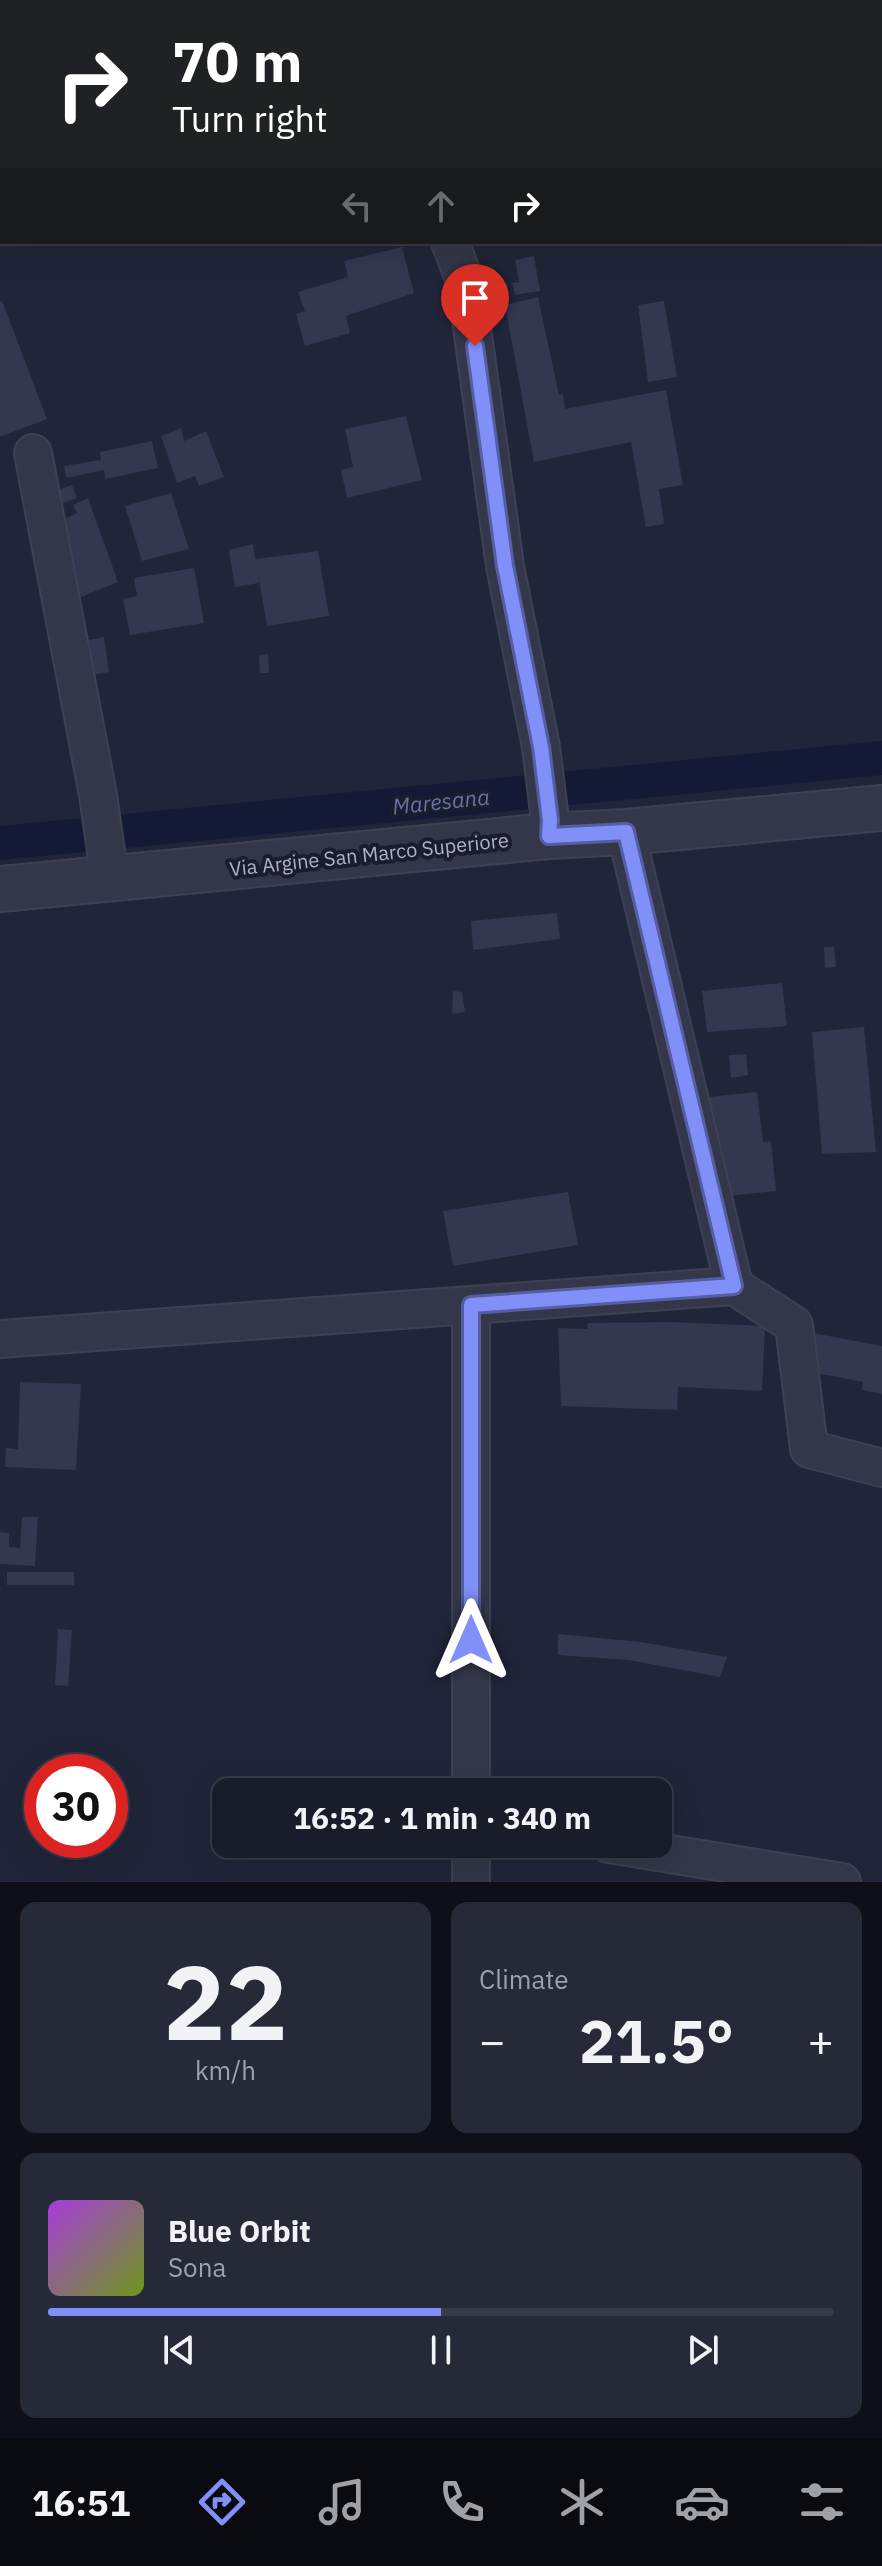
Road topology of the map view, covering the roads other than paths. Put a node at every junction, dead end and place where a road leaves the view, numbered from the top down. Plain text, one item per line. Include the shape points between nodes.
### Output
1 (451, 244) edge
2 (33, 453) dead end
3 (882, 808) edge
4 (549, 828) junction
5 (626, 832) junction
6 (110, 871) junction
7 (0, 889) edge
8 (734, 1286) junction
9 (471, 1305) junction
10 (0, 1339) edge
11 (882, 1468) edge
12 (471, 1778) edge
13 (672, 1854) edge
14 (471, 1858) edge
15 (471, 1882) edge
16 (842, 1882) edge

1 - 4 street via 466,284 505,566 541,747
2 - 6 street
3 - 5 street, Via Argine San Marco Superiore
4 - 5 street, Via Argine San Marco Superiore
4 - 6 street, Via Argine San Marco Superiore
5 - 8 street
6 - 7 street, Via Argine San Marco Superiore
8 - 9 street
8 - 11 street via 794,1325 809,1449
9 - 10 street
9 - 12 street
13 - 16 street
14 - 15 street

